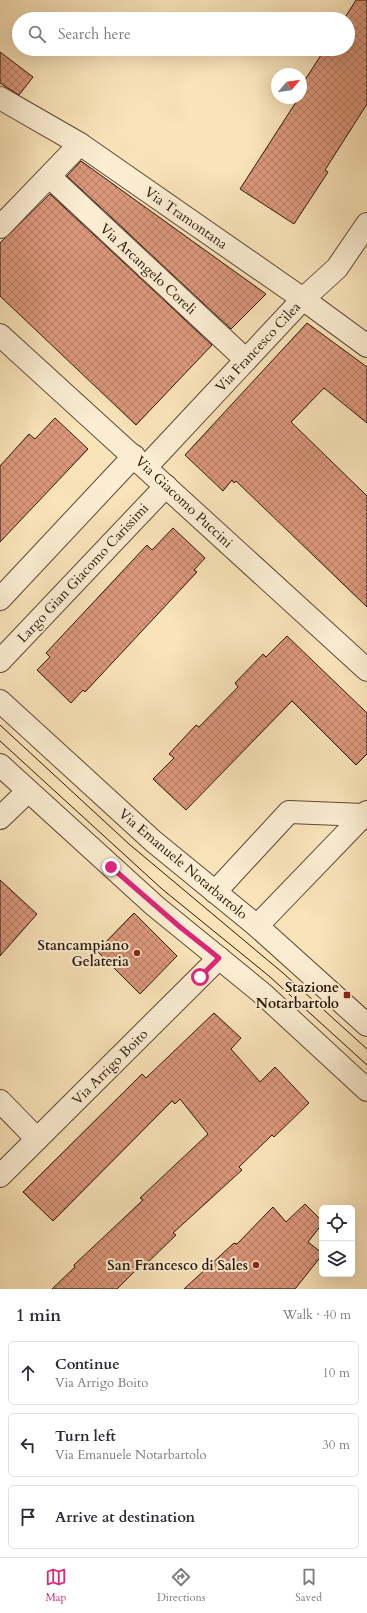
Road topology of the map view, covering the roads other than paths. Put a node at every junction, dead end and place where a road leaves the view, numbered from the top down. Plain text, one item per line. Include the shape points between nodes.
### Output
1 (0, 98) edge
2 (80, 144) junction
3 (50, 177) junction
4 (367, 224) edge
5 (0, 227) edge
6 (303, 299) junction
7 (0, 335) edge
8 (367, 346) edge
9 (246, 360) junction
10 (140, 462) junction
11 (166, 486) junction
12 (0, 599) edge
13 (0, 661) edge
14 (367, 670) edge
15 (0, 701) edge
16 (0, 765) edge
17 (28, 791) junction
18 (366, 813) edge
19 (0, 818) edge
20 (215, 892) junction
21 (257, 926) junction
22 (219, 958) junction
23 (367, 1025) edge
24 (367, 1090) edge
25 (0, 1101) edge
26 (37, 1139) junction
27 (0, 1176) edge

1 - 2 street, Via Tramontana
2 - 3 street
2 - 6 street, Via Tramontana
3 - 5 street
3 - 9 street, Via Arcangelo Coreli
4 - 6 street, Via Francesco Cilea via 337,268
6 - 8 street, Via Tramontana
6 - 9 street, Via Francesco Cilea
7 - 10 street, Via Giacomo Puccini
9 - 10 street, Via Francesco Cilea
10 - 11 street, Via Giacomo Puccini
10 - 12 street
11 - 13 street, Largo Gian Giacomo Carissimi
11 - 14 street, Via Giacomo Puccini
15 - 20 street, Via Emanuele Notarbartolo via 153,841
16 - 17 street
17 - 19 street
17 - 22 street via 160,910
18 - 20 street via 289,812
18 - 21 street
20 - 21 street, Via Emanuele Notarbartolo
21 - 23 street, Via Emanuele Notarbartolo
22 - 24 street via 285,1014
22 - 26 street, Via Arrigo Boito
25 - 26 street
26 - 27 street, Via Arrigo Boito

